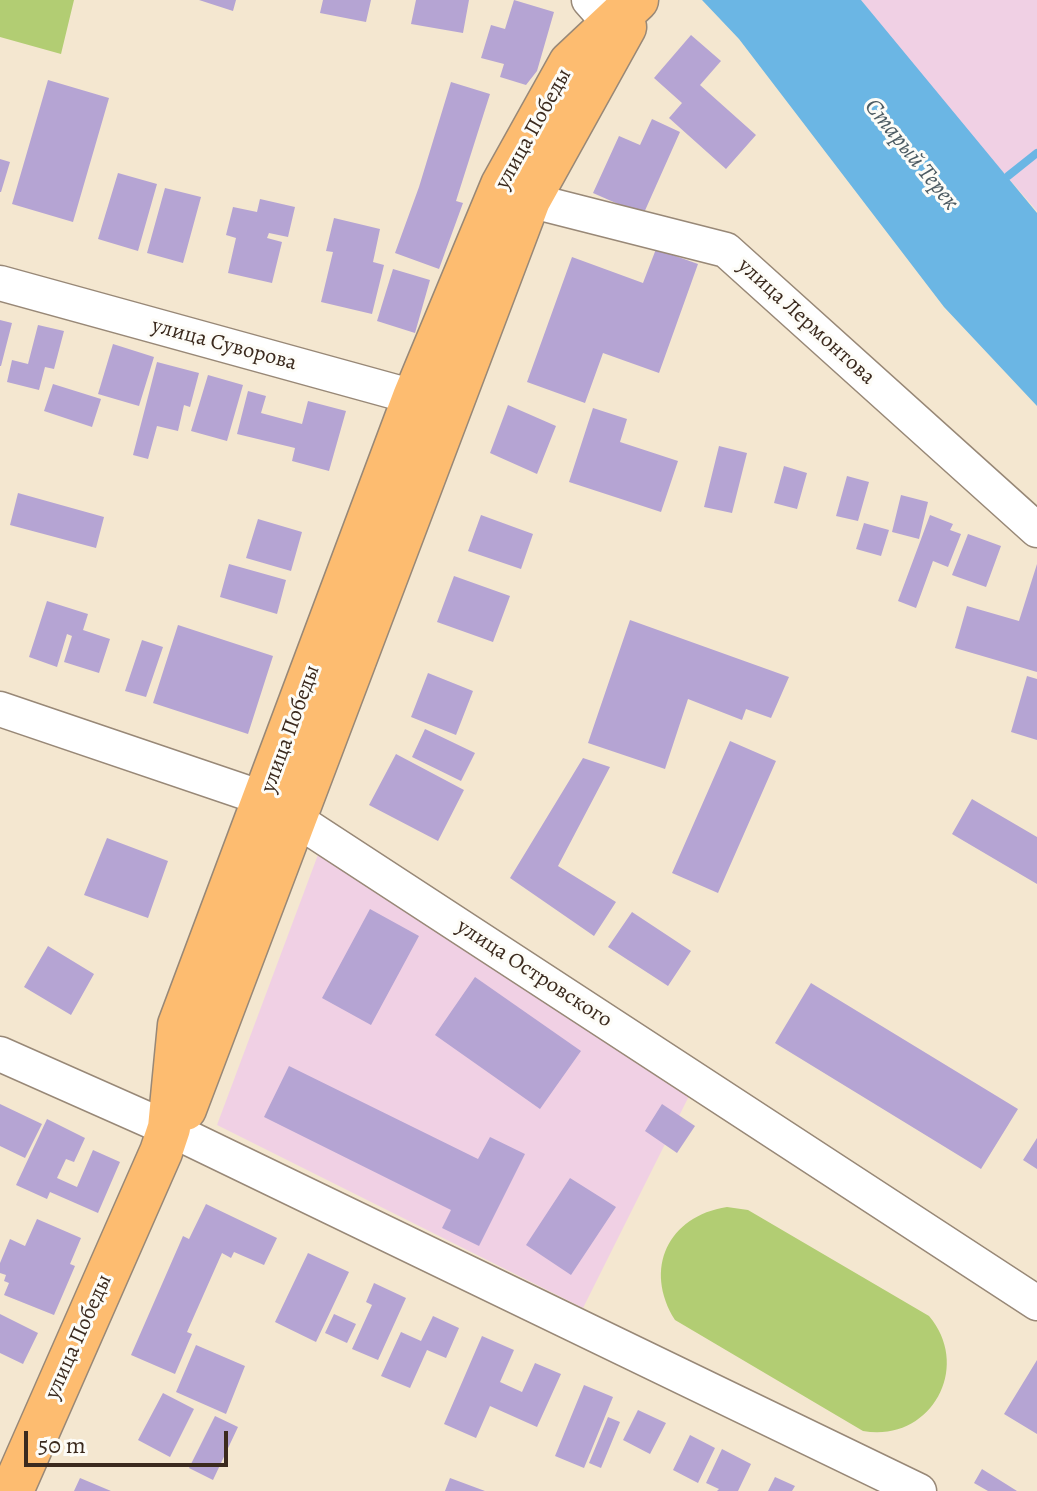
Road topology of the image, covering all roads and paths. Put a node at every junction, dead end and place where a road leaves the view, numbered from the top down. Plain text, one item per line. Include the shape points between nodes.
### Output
1 (620, 12) edge
2 (529, 200) junction
3 (0, 283) edge
4 (432, 402) junction
5 (1037, 530) edge
6 (0, 709) edge
7 (280, 808) junction
8 (0, 1054) edge
9 (173, 1130) junction
10 (1037, 1303) edge
11 (12, 1491) edge
12 (18, 1491) edge
13 (919, 1491) edge

1 - 2 main road, улица Победы via 557,155
1 - 4 main road, улица Победы via 570,63 502,185
2 - 4 main road, улица Победы
2 - 5 street, улица Лермонтова via 726,250
3 - 4 street, улица Суворова
4 - 7 main road, улица Победы
6 - 7 street, улица Островского
7 - 9 main road, улица Победы
7 - 10 street, улица Островского
8 - 9 street
9 - 11 main road, улица Победы
9 - 12 main road, улица Победы
9 - 13 street

